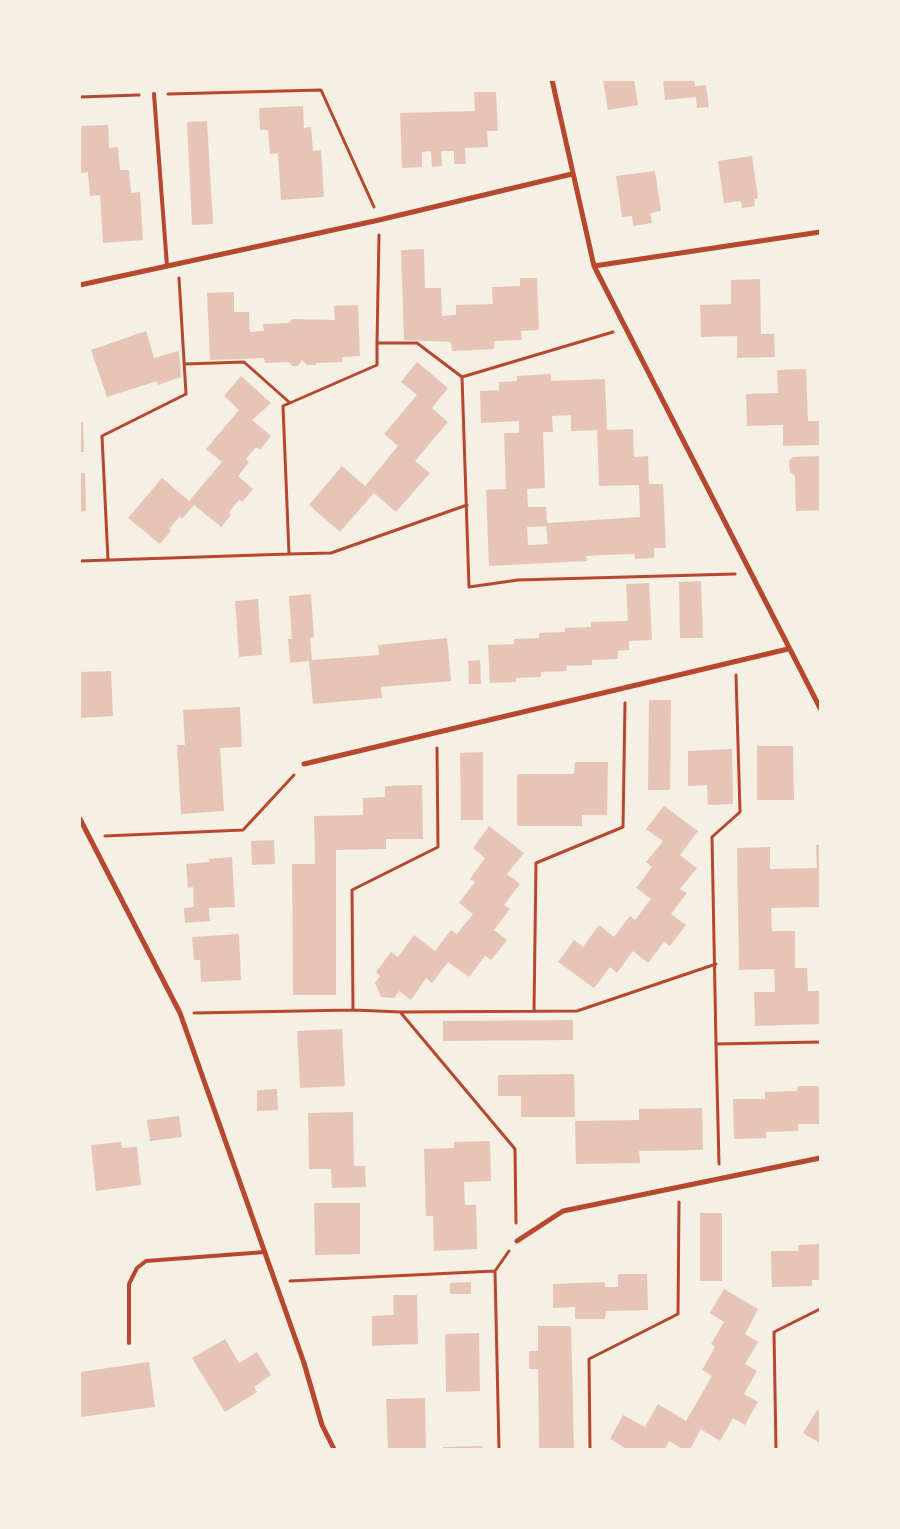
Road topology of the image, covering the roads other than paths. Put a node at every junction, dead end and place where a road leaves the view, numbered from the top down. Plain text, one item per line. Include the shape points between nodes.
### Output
1 (552, 80) edge
2 (154, 94) road end
3 (572, 174) junction
4 (820, 232) edge
5 (167, 266) junction
6 (594, 266) junction
7 (80, 285) edge
8 (788, 649) junction
9 (820, 708) edge
10 (304, 764) road end
11 (80, 820) edge
12 (820, 1158) edge
13 (517, 1241) road end
14 (265, 1252) junction
15 (128, 1343) dead end
16 (334, 1449) edge

1 - 3 street
2 - 5 lane
3 - 5 street
3 - 6 street
4 - 6 street
5 - 7 street
6 - 8 street
8 - 9 street
8 - 10 street
11 - 14 street via 180,1013
12 - 13 street via 563,1211
14 - 15 lane via 146,1261 137,1268 129,1284
14 - 16 street via 322,1425

